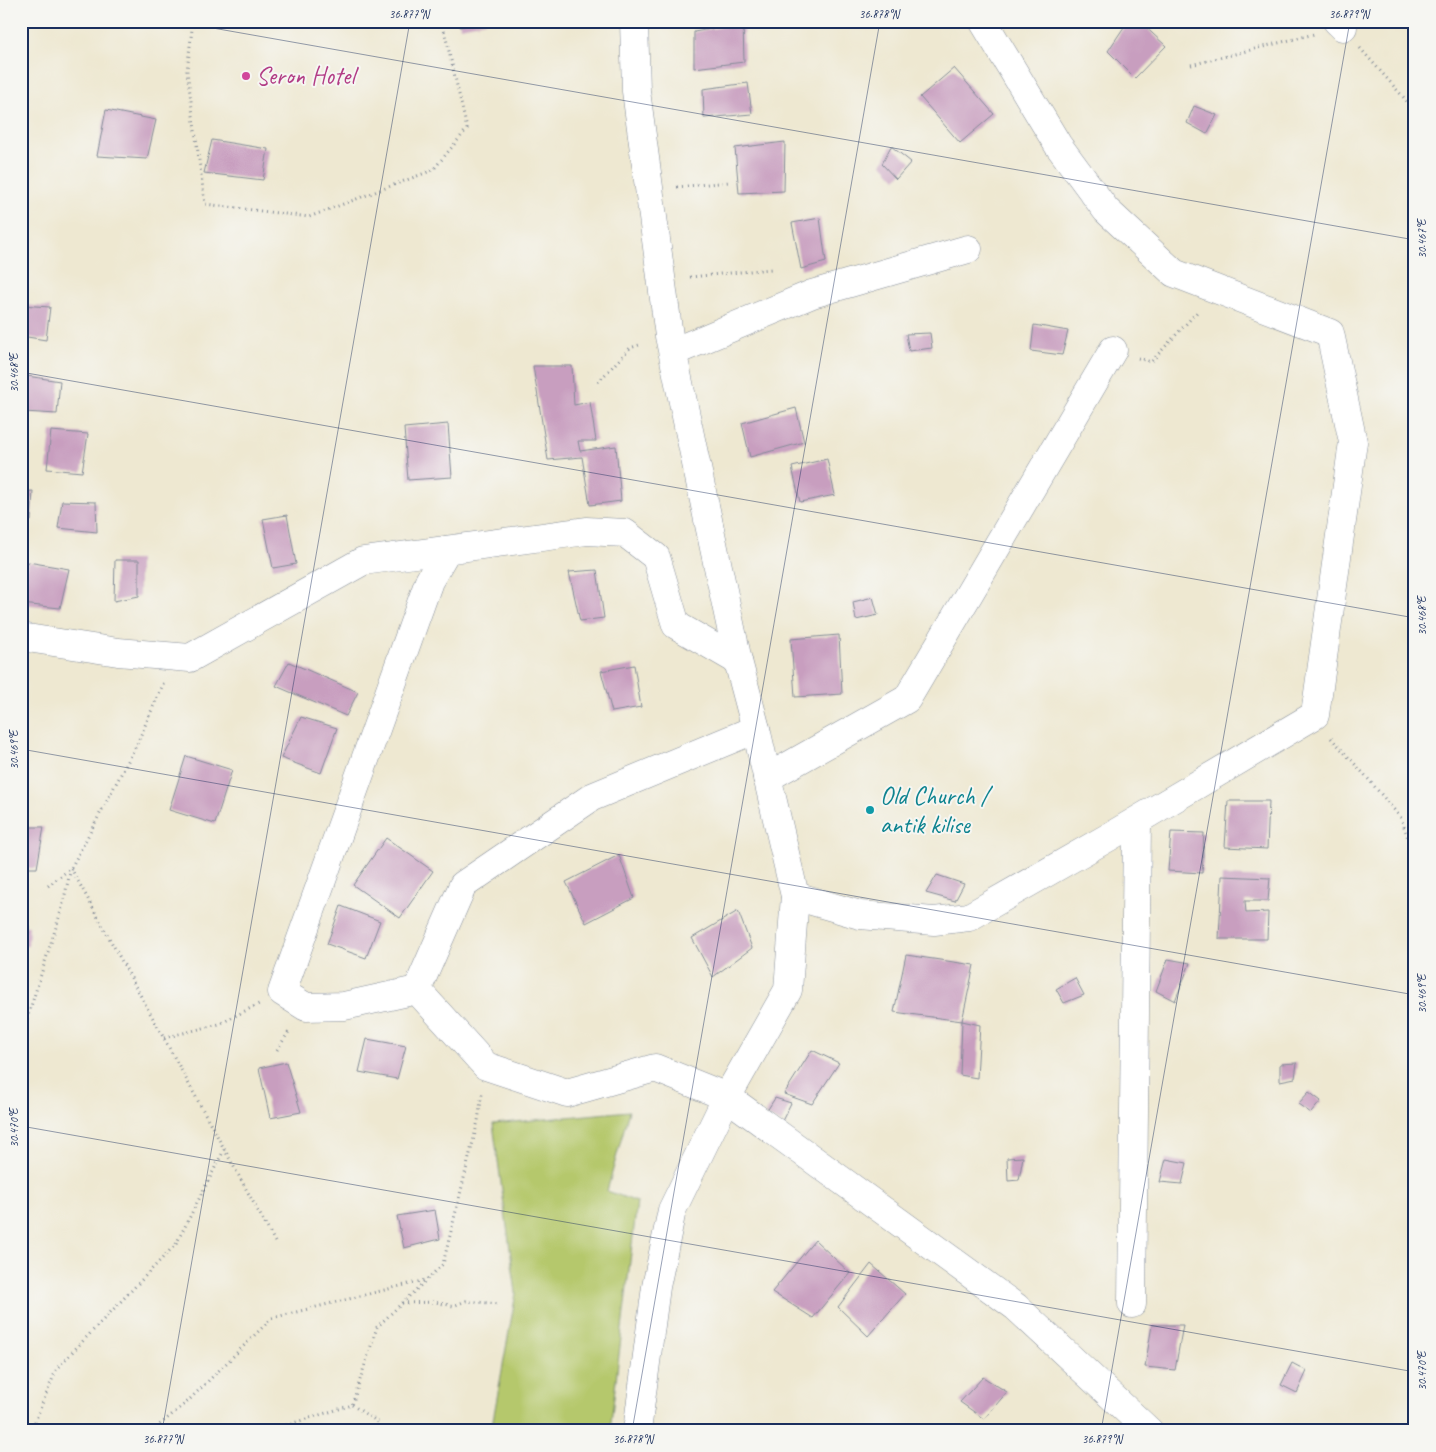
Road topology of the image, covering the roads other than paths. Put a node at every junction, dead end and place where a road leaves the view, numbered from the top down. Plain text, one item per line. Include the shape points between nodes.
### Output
1 (634, 21) edge
2 (983, 21) edge
3 (968, 249) dead end
4 (671, 344) junction
5 (1113, 350) road end
6 (447, 550) junction
7 (21, 637) edge
8 (738, 661) junction
9 (756, 728) junction
10 (767, 778) junction
11 (1137, 821) junction
12 (795, 896) junction
13 (417, 990) junction
14 (727, 1097) junction
15 (1132, 1304) dead end
16 (639, 1430) edge
17 (1148, 1431) edge

1 - 4 street via 636,91
2 - 11 street via 1058,145 1106,210 1174,273 1330,333 1352,442 1315,715
3 - 4 street via 812,294
4 - 8 street
5 - 10 street via 907,699
6 - 7 street via 363,562 190,658 118,652
6 - 8 street via 586,531 625,533 656,557 676,625
6 - 13 street via 429,581 282,992 306,1006 344,1006
8 - 9 street
9 - 10 street
9 - 13 street via 592,796 463,885
10 - 12 street
11 - 12 street via 969,917 934,921 860,915
11 - 15 street
12 - 14 street via 788,990
13 - 14 street via 486,1066 567,1093 655,1068
14 - 16 street via 672,1210 656,1287
14 - 17 street via 1016,1307

